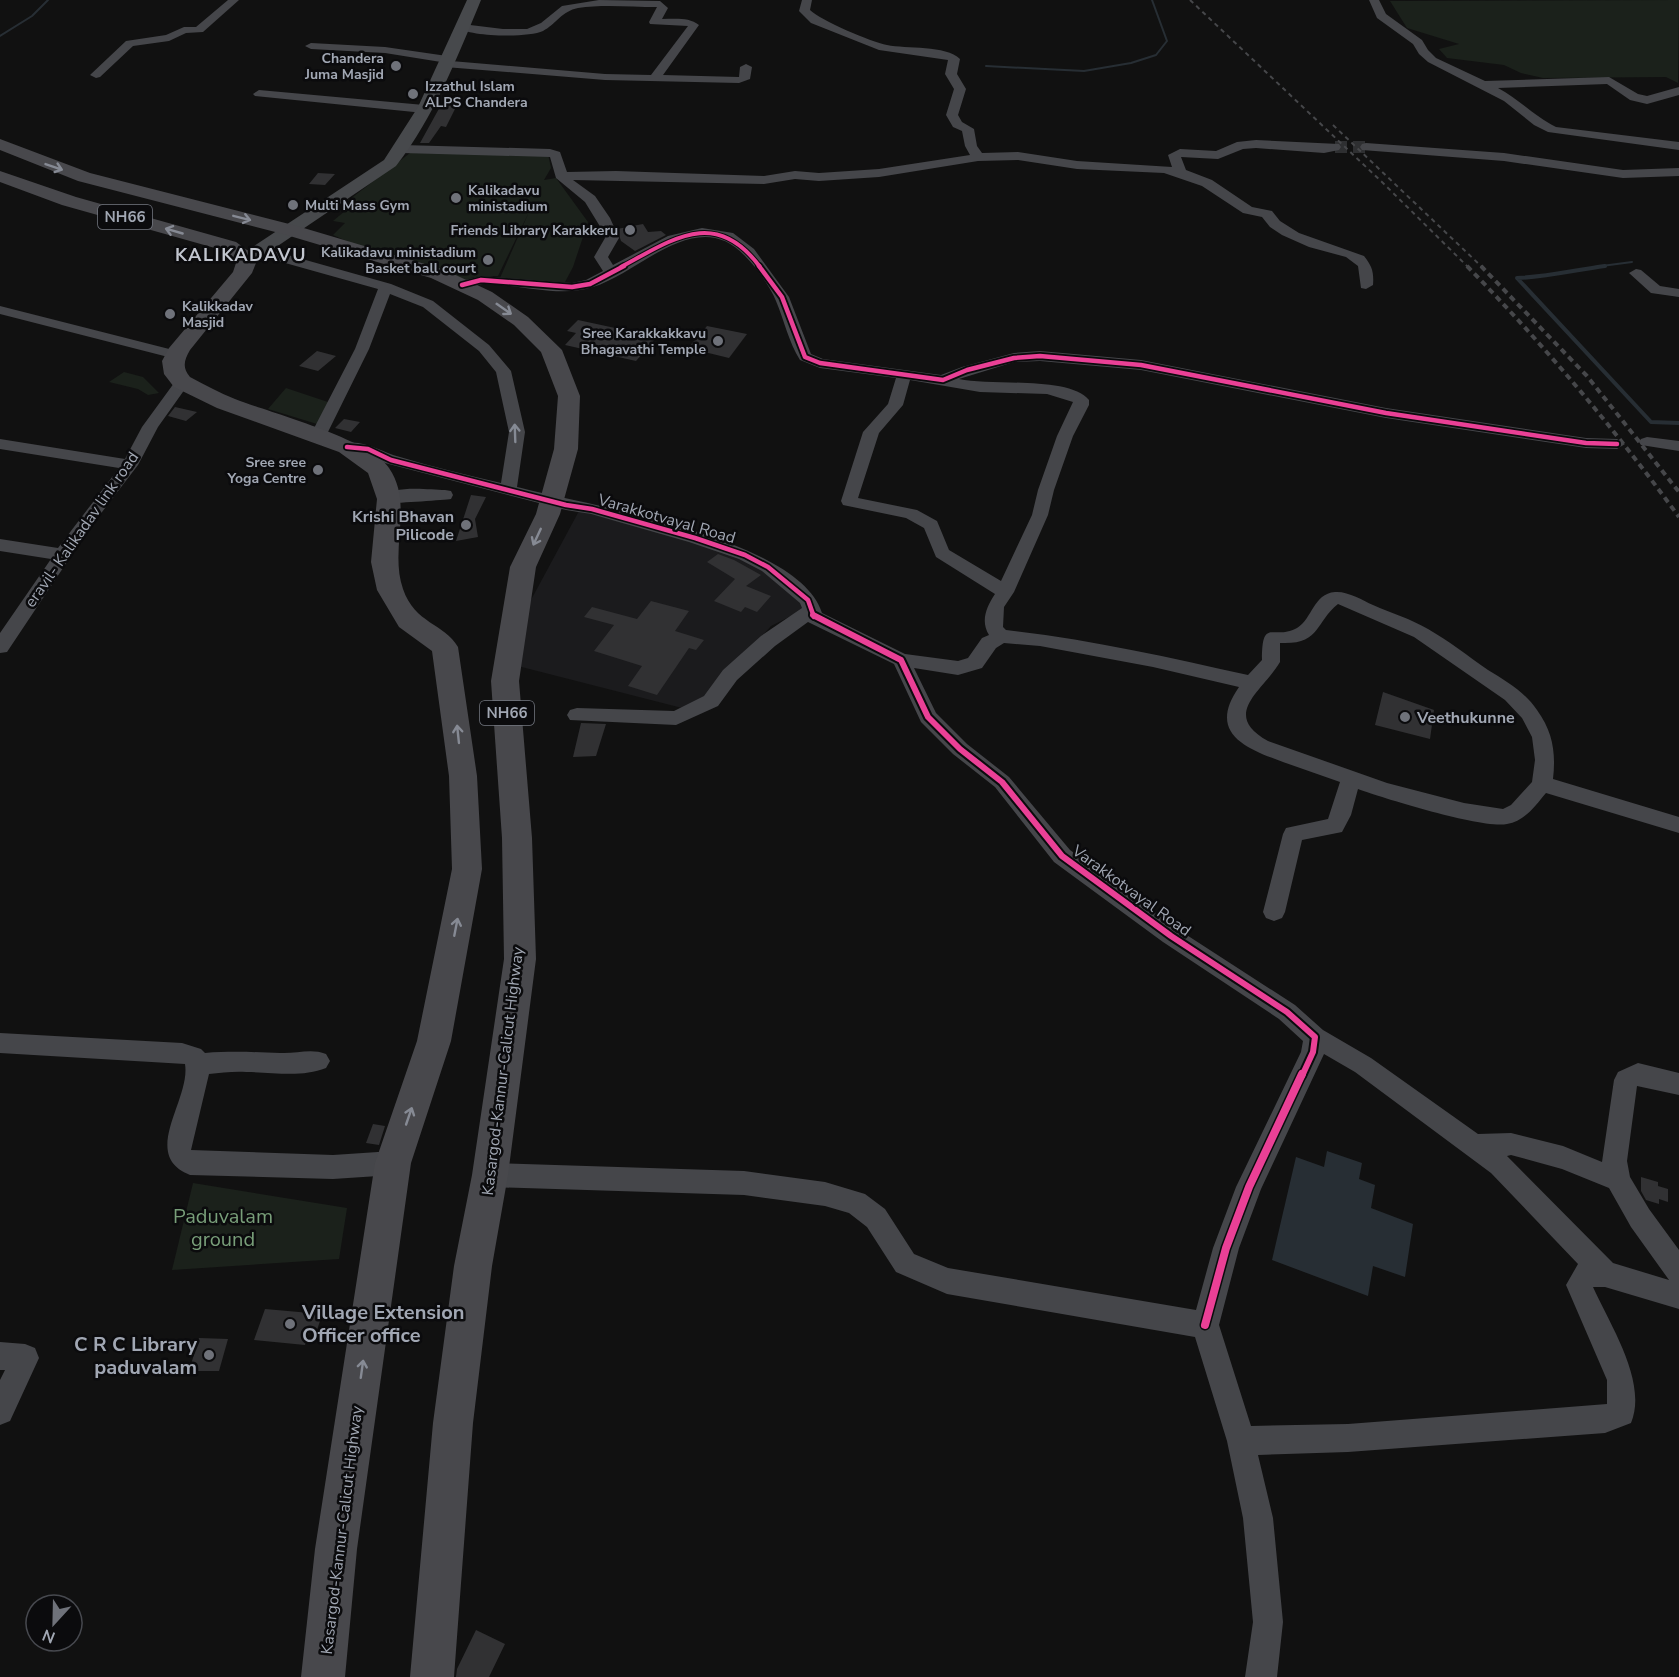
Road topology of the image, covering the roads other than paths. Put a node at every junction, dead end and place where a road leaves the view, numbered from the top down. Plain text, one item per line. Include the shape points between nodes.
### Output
1 (234, 0) edge
2 (474, 0) edge
3 (807, 0) edge
4 (1374, 0) edge
5 (605, 1) edge
6 (462, 27) junction
7 (311, 46) dead end
8 (446, 62) junction
9 (746, 67) dead end
10 (96, 75) dead end
11 (653, 79) junction
12 (1484, 85) junction
13 (1679, 91) edge
14 (259, 94) dead end
15 (424, 109) junction
16 (0, 144) edge
17 (1679, 146) edge
18 (1335, 147) tunnel mouth
19 (1366, 147) tunnel mouth
20 (402, 149) junction
21 (978, 157) junction
22 (1180, 172) junction
23 (1679, 172) edge
24 (0, 176) edge
25 (564, 176) junction
26 (290, 230) junction
27 (253, 255) junction
28 (614, 269) junction
29 (1636, 273) dead end
30 (462, 285) junction
31 (1366, 285) dead end
32 (386, 286) junction
33 (1679, 293) edge
34 (0, 310) edge
35 (179, 368) junction
36 (905, 373) junction
37 (943, 380) junction
38 (318, 436) junction
39 (1647, 441) dead end
40 (0, 444) edge
41 (1617, 444) dead end
42 (1679, 446) edge
43 (347, 447) junction
44 (130, 465) junction
45 (508, 490) junction
46 (445, 495) dead end
47 (389, 499) junction
48 (551, 501) junction
49 (0, 545) edge
50 (64, 555) junction
51 (1005, 592) junction
52 (812, 610) junction
53 (1001, 636) junction
54 (0, 647) edge
55 (901, 660) junction
56 (1252, 683) junction
57 (577, 714) dead end
58 (1351, 779) junction
59 (1542, 784) junction
60 (1679, 825) edge
61 (1274, 912) dead end
62 (1315, 1037) junction
63 (0, 1043) edge
64 (318, 1061) dead end
65 (199, 1064) junction
66 (1679, 1084) edge
67 (1476, 1146) junction
68 (393, 1163) junction
69 (490, 1176) junction
70 (1618, 1180) junction
71 (1679, 1272) edge
72 (1605, 1274) junction
73 (1679, 1296) edge
74 (1205, 1325) junction
75 (0, 1356) edge
76 (0, 1412) edge
77 (1241, 1441) junction
78 (323, 1677) edge
79 (432, 1677) edge
80 (1261, 1677) edge

1 - 10 street via 199,30 184,30 169,39 130,43
2 - 6 main road
3 - 21 street via 804,11 815,21 883,48 954,58 951,74 960,89 952,115 957,124 968,129
4 - 12 street via 1381,16 1418,42 1426,56
5 - 6 street via 566,8 543,28 528,32
5 - 11 street via 660,4 663,8 654,22 694,25
6 - 8 main road
7 - 8 street via 385,50
8 - 11 street
8 - 15 main road
9 - 11 street via 744,79 739,80
12 - 13 street via 1609,80 1634,97 1647,100
12 - 17 street via 1525,108 1542,127 1550,130
14 - 15 street
15 - 20 main road
16 -> 26 highway, Kasargod-Kannur-Calicut Highway / NH66 via 84,177
18 - 22 street via 1247,145 1218,155 1180,153 1174,159
19 - 23 street via 1504,157 1623,174
20 - 25 street via 550,153 556,155
20 - 26 main road via 390,163
21 - 22 street via 1018,156 1077,165
21 - 25 street via 879,173 795,175 764,180
22 - 31 street via 1207,183 1248,210 1267,214 1270,221 1290,233 1316,245 1355,255 1368,277
27 -> 24 highway, NH66 via 69,201
25 - 28 street via 590,199 609,229 612,238 601,257 608,269
26 - 27 main road
26 - 30 highway, Kasargod-Kannur-Calicut Highway / NH66 via 438,274
27 - 32 street
27 - 35 highway
28 - 30 street via 600,280 572,286 481,280
28 - 36 street via 673,239 702,232 728,236 749,252 782,297 804,357 820,363
29 - 33 street via 1656,290
30 -> 48 highway, Kasargod-Kannur-Calicut Highway / NH66 via 521,321 551,350 570,396 566,449
32 - 38 street via 354,366
45 -> 32 street via 517,432 503,371 484,348 428,304
34 - 35 street
35 - 38 highway, Kasargod-Kannur-Calicut Highway / NH66 via 225,403
35 - 44 street, eravil- Kalikadav link road
36 - 37 street
36 - 51 street via 896,405 870,432 849,501 911,514 931,525 942,553
37 - 41 street via 1014,358 1040,356 1141,365 1386,413 1586,443
37 - 51 street via 975,387 1064,393 1081,400 1040,515
38 - 43 highway, Kasargod-Kannur-Calicut Highway / NH66
39 - 42 street
40 - 44 street
43 - 45 street, Varakkotvayal Road via 368,449 391,460
43 - 47 highway, Kasargod-Kannur-Calicut Highway / NH66 via 379,470
44 - 50 street, eravil- Kalikadav link road
45 - 48 street, Varakkotvayal Road
46 - 47 street
68 -> 47 highway, Kasargod-Kannur-Calicut Highway / NH66 via 434,1041 467,869 462,776 445,647 408,621 390,590 384,562
48 - 52 street, Varakkotvayal Road via 592,509 745,555 768,567 808,600
48 -> 69 highway, Kasargod-Kannur-Calicut Highway / NH66 via 523,567 505,681 517,838 520,959
49 - 50 street
50 - 54 street, eravil- Kalikadav link road
51 - 53 street via 995,607 993,619
52 - 55 street, Varakkotvayal Road via 814,617
52 - 57 street via 768,640 730,675 711,701 683,716
53 - 55 street via 989,643 975,663 958,668
53 - 56 street via 1153,660
55 - 62 street, Varakkotvayal Road via 928,717 1002,782 1062,856 1171,936 1287,1012
56 - 58 street via 1236,716 1235,724 1241,734 1249,741
56 - 59 street via 1271,662 1271,640 1304,632 1320,617 1321,608 1334,598 1342,598 1421,633 1512,695 1530,714 1542,737
58 - 59 street via 1464,811 1505,817 1518,811
58 - 61 street via 1335,826 1293,834
59 - 60 street
62 - 67 street, Varakkotvayal Road via 1362,1065
62 - 74 street via 1313,1052 1249,1187 1226,1248
63 - 65 street via 182,1053 193,1056
64 - 65 street
65 - 68 street via 178,1151 190,1163 333,1167
66 - 70 street via 1638,1074 1626,1080 1614,1161
67 - 70 street via 1511,1144 1563,1158
67 - 72 street, Varakkotvayal Road via 1500,1165
78 -> 68 highway, Kasargod-Kannur-Calicut Highway / NH66 via 336,1549
69 - 74 street via 744,1184 825,1194 856,1203 876,1218 905,1263 947,1281
69 - 79 highway, Kasargod-Kannur-Calicut Highway / NH66 via 473,1266 453,1423
70 - 71 street
72 - 73 street
72 - 77 street via 1587,1273 1579,1285 1621,1380 1622,1413 1605,1419 1348,1438
74 - 77 street
75 - 76 street via 25,1358
77 - 80 street via 1258,1518 1268,1622

